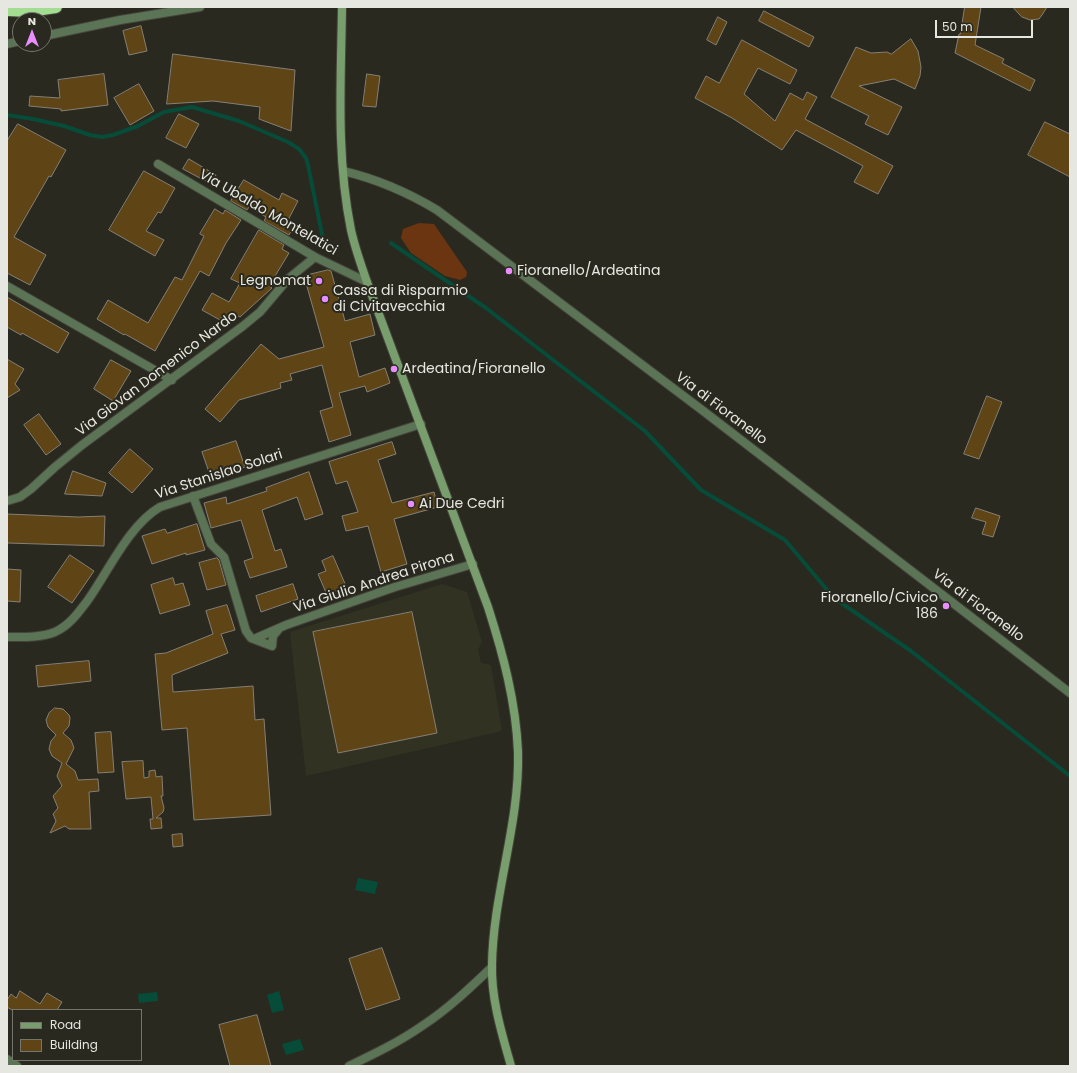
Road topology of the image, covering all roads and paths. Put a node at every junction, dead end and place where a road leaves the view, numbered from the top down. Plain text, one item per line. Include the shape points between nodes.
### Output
1 (56, 7) edge
2 (200, 7) edge
3 (342, 7) edge
4 (7, 10) edge
5 (52, 34) edge
6 (158, 164) dead end
7 (343, 171) junction
8 (315, 257) junction
9 (368, 282) junction
10 (7, 286) edge
11 (172, 380) junction
12 (421, 424) junction
13 (193, 496) junction
14 (7, 501) edge
15 (474, 564) junction
16 (282, 627) junction
17 (7, 637) edge
18 (254, 639) junction
19 (1070, 693) edge
20 (492, 967) junction
21 (7, 1059) edge
22 (17, 1066) edge
23 (349, 1066) edge
24 (511, 1066) edge

1 - 4 highway via 29,11
2 - 5 street
3 - 7 main road via 340,112
6 - 8 street, Via Ubaldo Montelatici
7 - 9 main road via 351,231
7 - 19 street, Via di Fioranello via 400,190 437,210
8 - 9 street, Via Ubaldo Montelatici
8 - 11 street, Via Giovan Domenico Nardo via 288,279 254,317
9 - 12 main road
10 - 11 street
11 - 14 street, Via Giovan Domenico Nardo via 82,445 31,489
12 - 13 street, Via Stanislao Solari
12 - 15 main road
13 - 17 street, Via Stanislao Solari via 160,507 147,516 129,538 76,617 69,623 49,634
13 - 18 street via 211,544 224,557 246,632
15 - 16 street, Via Giulio Andrea Pirona via 395,587
15 - 20 main road via 510,685 518,752 515,806 495,925
16 - 18 street, Via Giulio Andrea Pirona
16 - 18 street, Via Giulio Andrea Pirona via 273,636 272,646
20 - 23 street via 422,1026
20 - 24 main road via 498,1018
21 - 22 street

